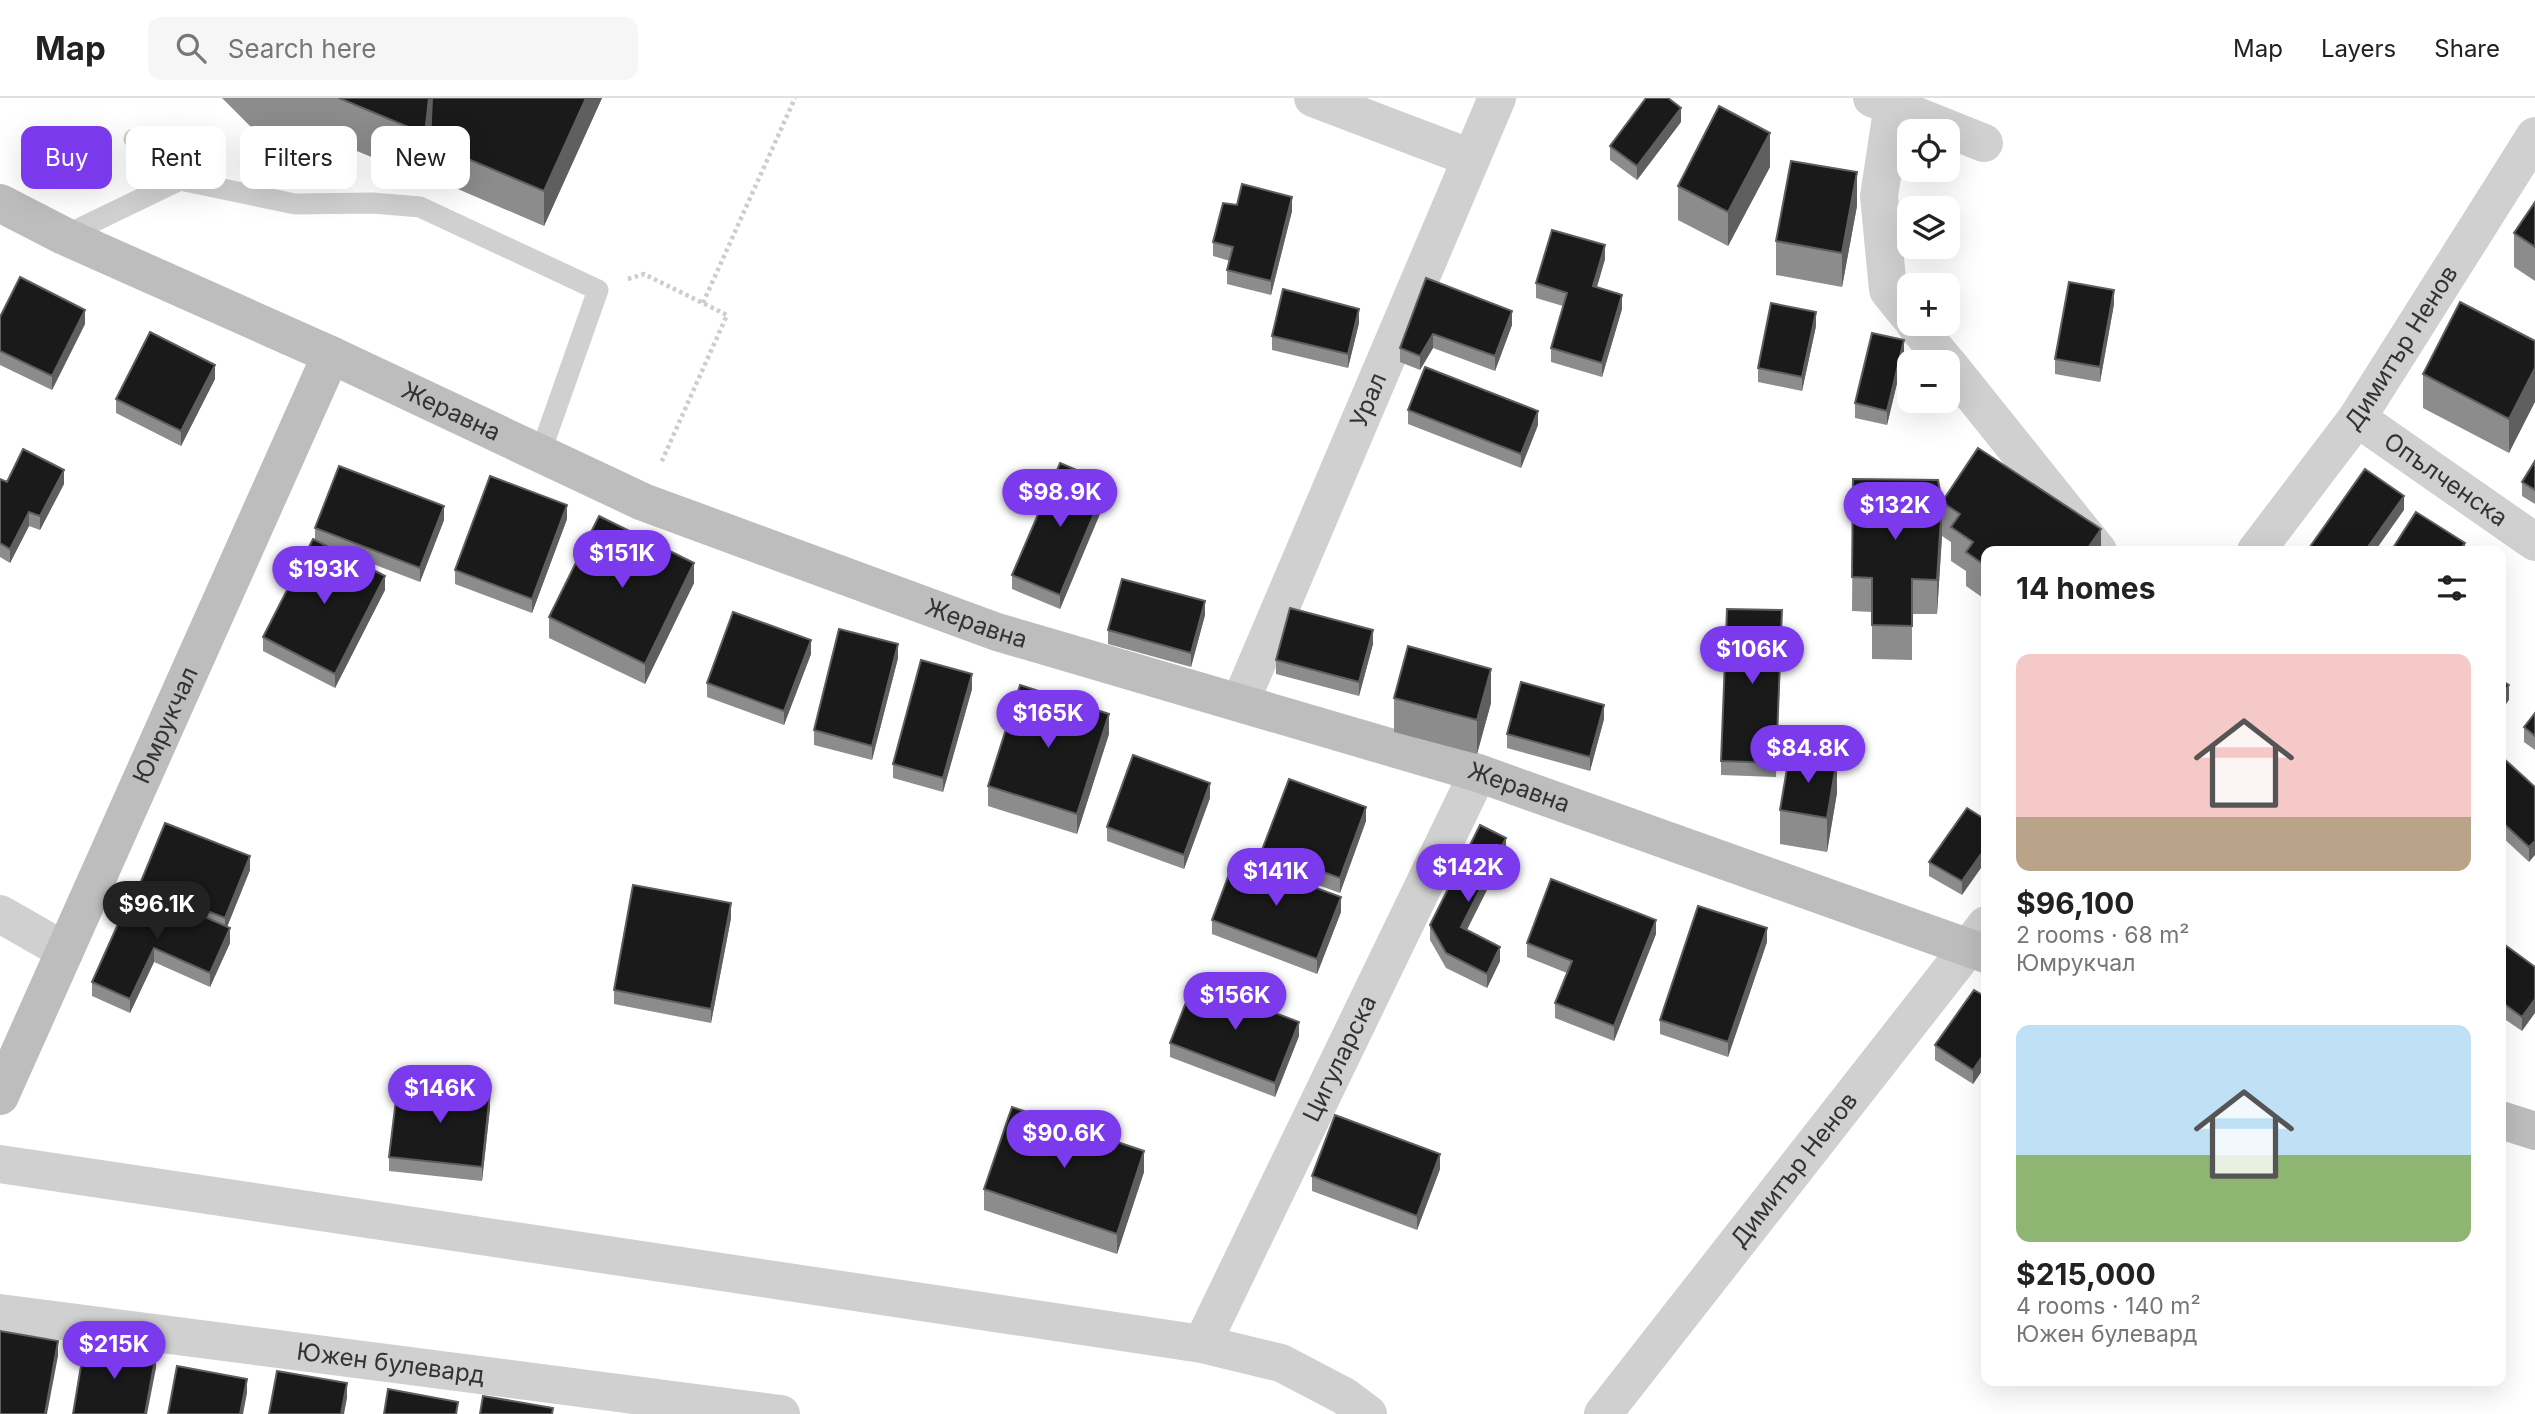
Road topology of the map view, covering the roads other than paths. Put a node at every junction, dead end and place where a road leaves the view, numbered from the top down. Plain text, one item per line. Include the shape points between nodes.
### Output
1 (1313, 98) edge
2 (1497, 98) edge
3 (1886, 101) edge
4 (2535, 136) edge
5 (1983, 143) dead end
6 (1471, 158) junction
7 (161, 189) edge
8 (223, 189) edge
9 (0, 203) edge
10 (64, 236) junction
11 (1897, 301) edge
12 (1925, 336) edge
13 (1936, 350) edge
14 (331, 355) junction
15 (1960, 379) edge
16 (2357, 418) junction
17 (540, 454) junction
18 (2535, 542) edge
19 (2094, 546) edge
20 (2260, 546) edge
21 (1240, 703) junction
22 (1478, 773) junction
23 (0, 914) edge
24 (1981, 942) edge
25 (65, 951) junction
26 (0, 1096) edge
27 (2506, 1122) edge
28 (2535, 1131) edge
29 (0, 1164) edge
30 (0, 1313) edge
31 (1202, 1344) junction
32 (781, 1414) edge
33 (1368, 1414) edge
34 (1603, 1414) edge

1 - 6 street
2 - 6 street, Урал
3 - 5 street
3 - 11 street via 1878,196 1888,290
4 - 16 street, Димитър Ненов
6 - 21 street, Урал
7 - 10 lane
8 - 17 lane via 295,204 420,207 598,290
9 - 10 street, Жеравна
10 - 14 street, Жеравна
12 - 13 street
14 - 17 street, Жеравна
14 - 25 street, Юмрукчал
15 - 19 street
16 - 18 street, Опълченска
16 - 20 street, Димитър Ненов
17 - 21 street, Жеравна via 643,502 997,632
21 - 22 street, Жеравна
22 - 24 street, Жеравна
22 - 31 street, Цигуларска
23 - 25 street
24 - 34 street, Димитър Ненов
25 - 26 street, Юмрукчал
27 - 28 street
29 - 31 street
30 - 32 street, Южен булевард
31 - 33 street via 1281,1363

